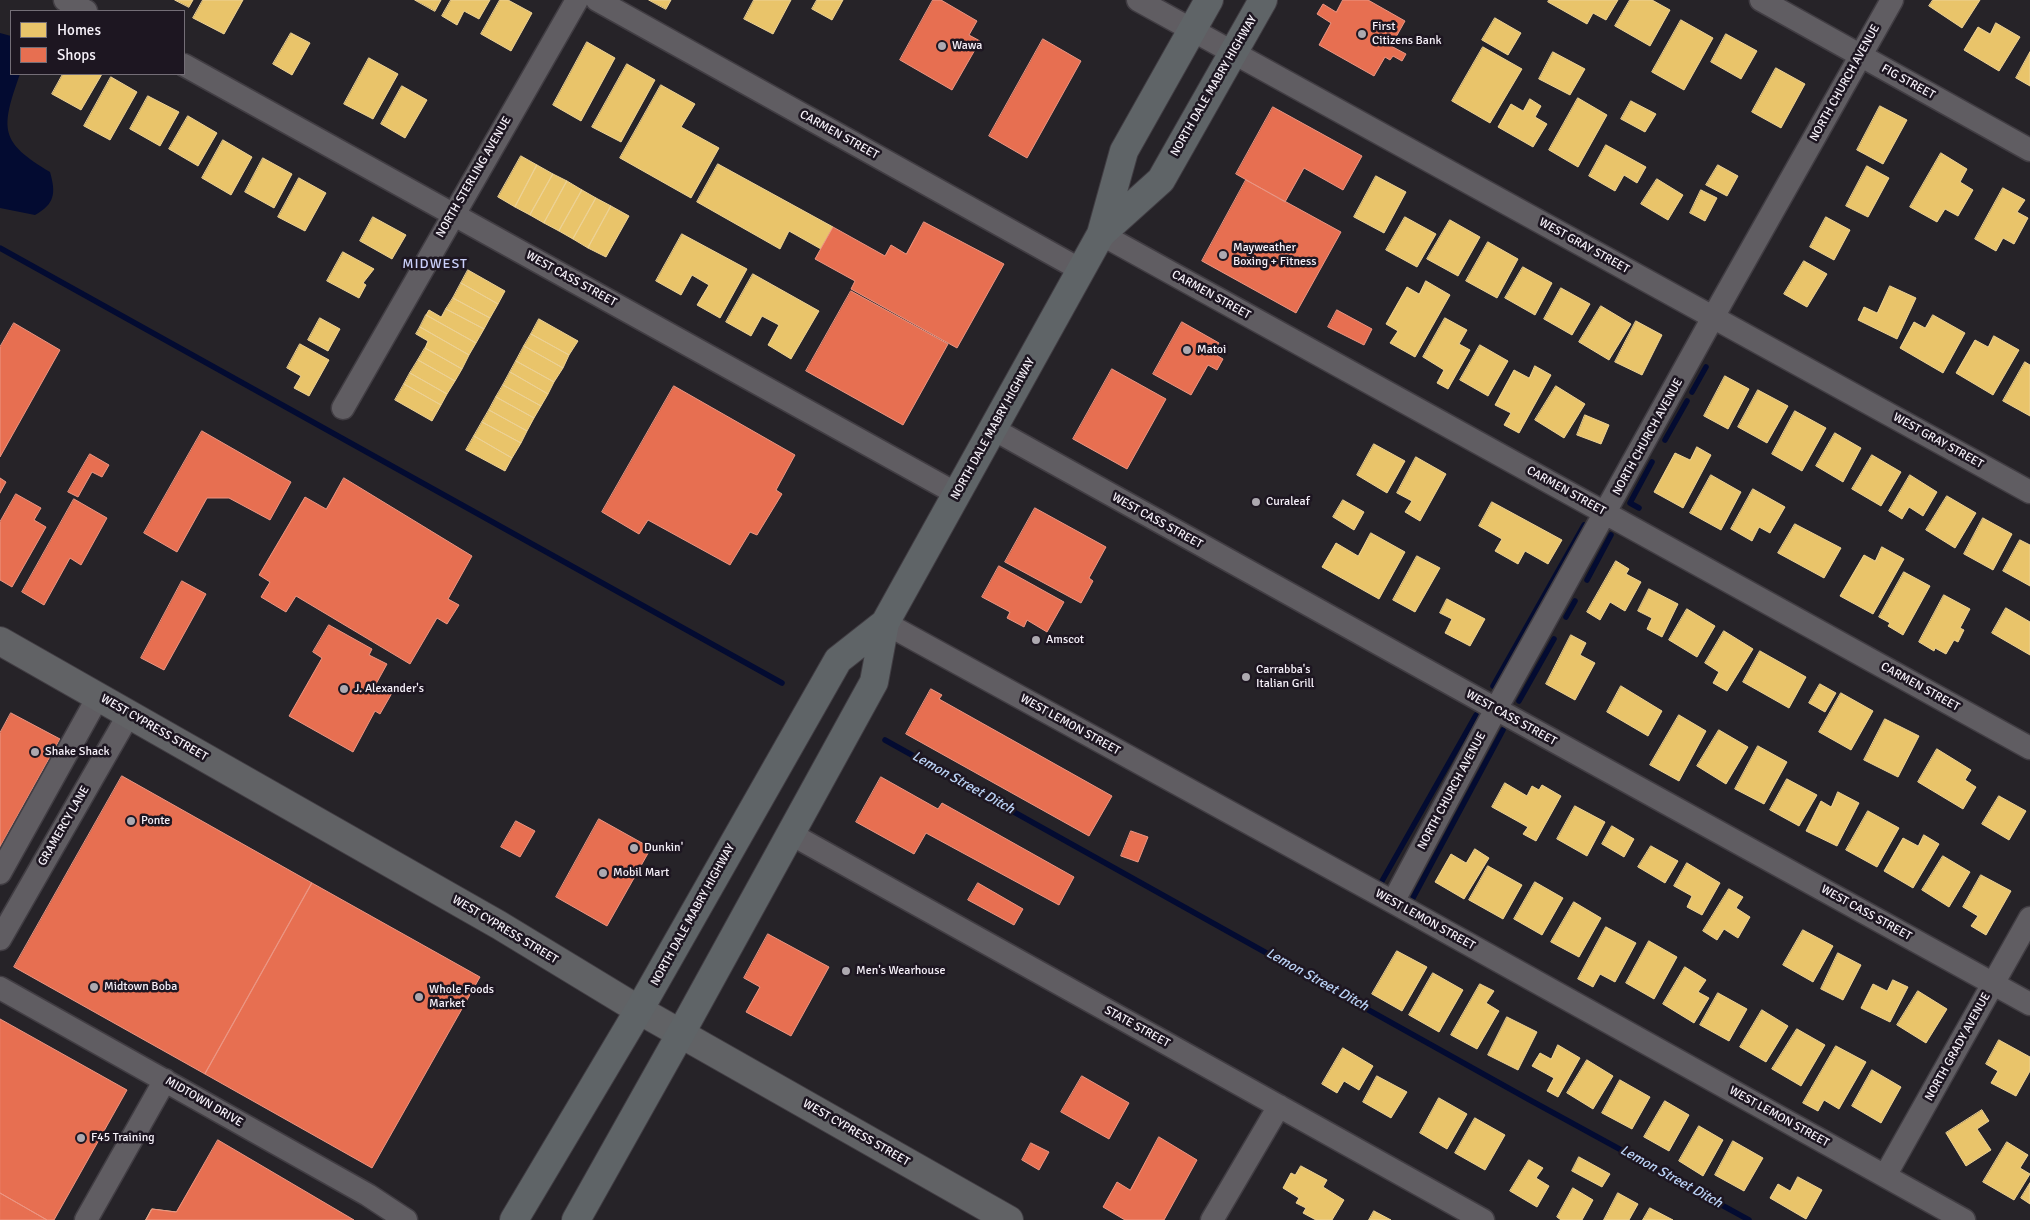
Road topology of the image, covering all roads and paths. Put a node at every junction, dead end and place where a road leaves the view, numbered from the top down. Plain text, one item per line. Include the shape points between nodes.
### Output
1 (65, 0) edge
2 (577, 0) edge
3 (597, 0) edge
4 (1138, 0) edge
5 (1209, 0) edge
6 (1263, 0) edge
7 (1760, 0) edge
8 (1892, 0) edge
9 (84, 10) edge
10 (1192, 29) junction
11 (1234, 52) junction
12 (1860, 56) junction
13 (185, 67) edge
14 (2030, 150) edge
15 (453, 214) junction
16 (1101, 234) junction
17 (1081, 270) junction
18 (1713, 317) junction
19 (344, 408) dead end
20 (993, 429) junction
21 (2030, 492) edge
22 (957, 494) junction
23 (1606, 513) junction
24 (885, 623) junction
25 (0, 641) edge
26 (98, 697) junction
27 (1496, 709) junction
28 (129, 714) junction
29 (2030, 748) edge
30 (791, 834) junction
31 (0, 873) edge
32 (1393, 902) junction
33 (2030, 918) edge
34 (0, 939) edge
35 (1994, 983) junction
36 (0, 988) edge
37 (2030, 1004) edge
38 (639, 1010) junction
39 (681, 1033) junction
40 (165, 1080) junction
41 (1279, 1106) junction
42 (1885, 1176) junction
43 (86, 1220) edge
44 (406, 1220) edge
45 (514, 1220) edge
46 (576, 1220) edge
47 (1009, 1220) edge
48 (1212, 1220) edge
49 (1483, 1220) edge
50 (1964, 1220) edge

1 - 9 street
2 - 15 street, NORTH STERLING AVENUE
3 - 17 street, CARMEN STREET
4 - 10 street, WEST GRAY STREET
5 - 10 main road, NORTH DALE MABRY HIGHWAY
6 - 11 main road, NORTH DALE MABRY HIGHWAY
7 - 12 street, FIG STREET
8 - 12 street, NORTH CHURCH AVENUE
10 - 11 street, WEST GRAY STREET
10 - 16 main road, NORTH DALE MABRY HIGHWAY via 1124,151
11 - 16 main road, NORTH DALE MABRY HIGHWAY via 1160,180
11 - 18 street, WEST GRAY STREET
12 - 14 street, FIG STREET
12 - 18 street, NORTH CHURCH AVENUE
13 - 15 street, WEST CASS STREET
15 - 19 street, NORTH STERLING AVENUE
15 - 22 street, WEST CASS STREET
16 - 17 main road, NORTH DALE MABRY HIGHWAY
16 - 23 street, CARMEN STREET
17 - 20 main road, NORTH DALE MABRY HIGHWAY
18 - 21 street, WEST GRAY STREET
18 - 23 street, NORTH CHURCH AVENUE
20 - 22 main road, NORTH DALE MABRY HIGHWAY
20 - 27 street, WEST CASS STREET
22 - 24 main road, NORTH DALE MABRY HIGHWAY
23 - 27 street, NORTH CHURCH AVENUE
23 - 29 street, CARMEN STREET
24 - 30 main road, NORTH DALE MABRY HIGHWAY via 874,682
24 - 32 street, WEST LEMON STREET
24 - 38 main road, NORTH DALE MABRY HIGHWAY via 838,660
25 - 26 street, WEST CYPRESS STREET
26 - 28 street, WEST CYPRESS STREET
26 - 31 street
27 - 32 street, NORTH CHURCH AVENUE
27 - 35 street, WEST CASS STREET
28 - 34 street, GRAMERCY LANE
28 - 38 street, WEST CYPRESS STREET via 499,925
30 - 39 main road, NORTH DALE MABRY HIGHWAY
30 - 41 street, STATE STREET
32 - 42 street, WEST LEMON STREET
33 - 35 street, NORTH GRADY AVENUE
35 - 37 street, WEST CASS STREET
35 - 42 street, NORTH GRADY AVENUE
36 - 40 street, MIDTOWN DRIVE
38 - 39 street, WEST CYPRESS STREET
38 - 45 main road, NORTH DALE MABRY HIGHWAY
39 - 46 main road, NORTH DALE MABRY HIGHWAY
39 - 47 street, WEST CYPRESS STREET
40 - 43 street
40 - 44 street, MIDTOWN DRIVE via 368,1195
41 - 48 street
41 - 49 street, STATE STREET
42 - 50 street, WEST LEMON STREET

